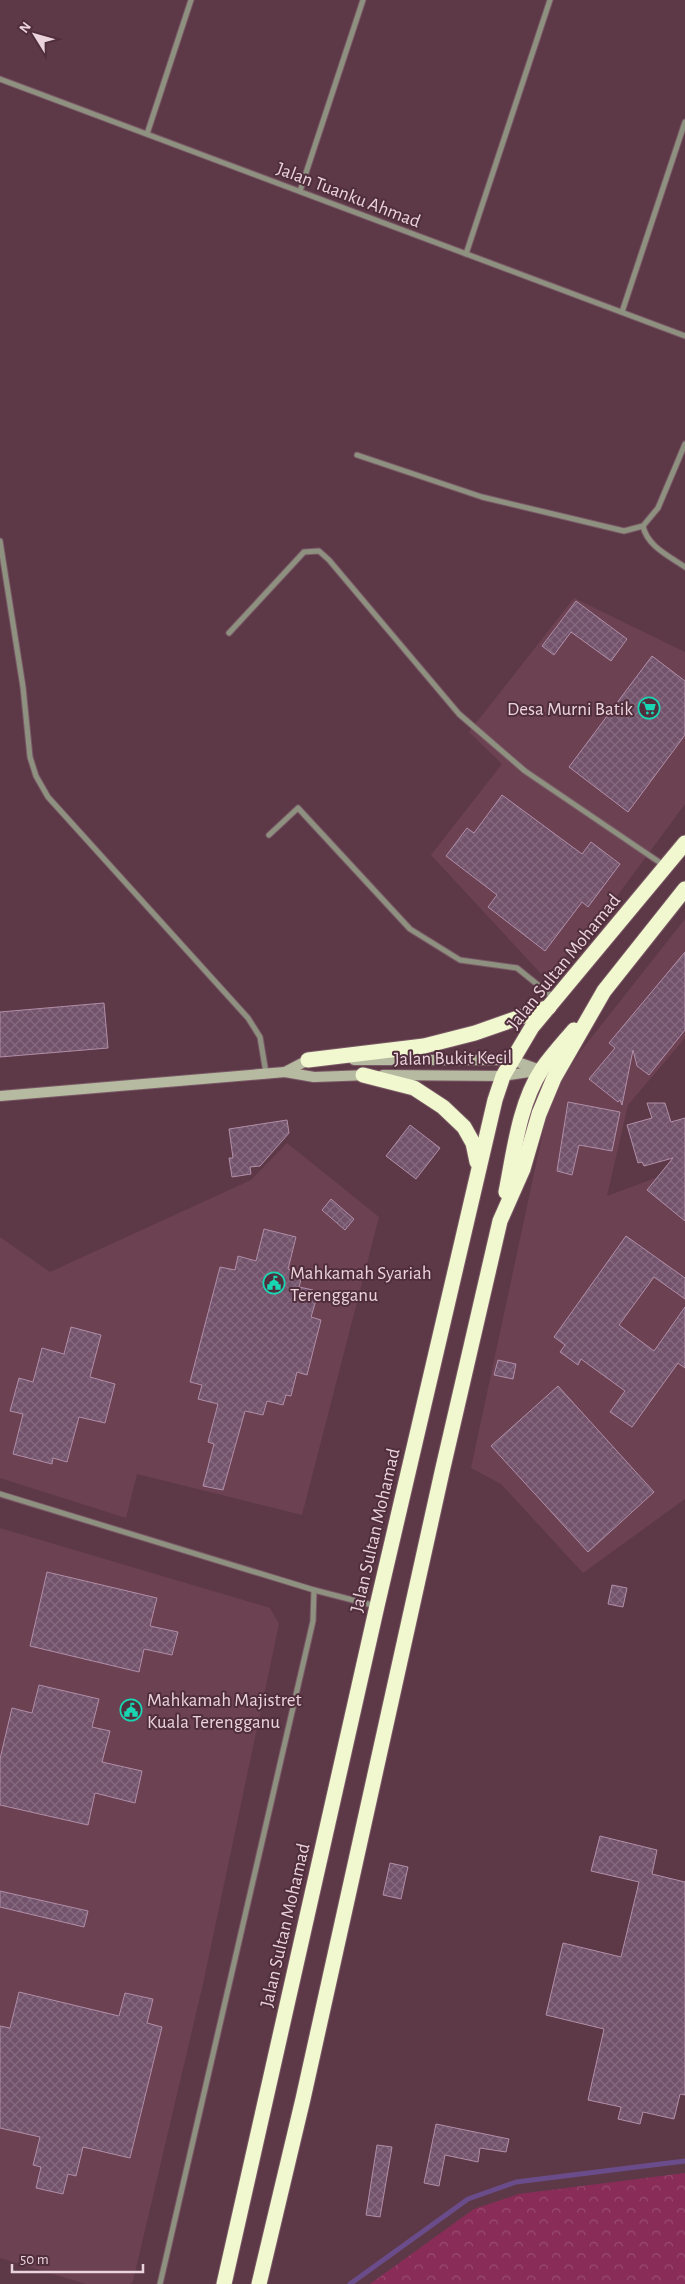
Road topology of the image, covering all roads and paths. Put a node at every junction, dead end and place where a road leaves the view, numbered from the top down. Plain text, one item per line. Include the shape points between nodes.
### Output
1 (191, 0) edge
2 (364, 0) edge
3 (550, 0) edge
4 (1, 79) edge
5 (685, 122) edge
6 (147, 134) junction
7 (300, 191) junction
8 (466, 254) junction
9 (622, 312) junction
10 (685, 336) edge
11 (685, 444) edge
12 (357, 455) dead end
13 (643, 526) junction
14 (0, 541) edge
15 (685, 567) edge
16 (230, 633) dead end
17 (269, 835) dead end
18 (685, 843) edge
19 (665, 866) junction
20 (680, 898) edge
21 (604, 991) junction
22 (552, 1003) junction
23 (308, 1060) junction
24 (512, 1060) junction
25 (542, 1070) junction
26 (286, 1072) junction
27 (266, 1074) junction
28 (363, 1075) junction
29 (503, 1076) junction
30 (0, 1096) edge
31 (478, 1169) junction
32 (500, 1221) junction
33 (0, 1494) edge
34 (314, 1590) junction
35 (377, 1606) junction
36 (160, 2284) edge
37 (224, 2284) edge
38 (259, 2284) edge

1 - 6 street
2 - 7 street
3 - 8 street
4 - 6 street, Jalan Tuanku Ahmad
5 - 9 street
6 - 7 street, Jalan Tuanku Ahmad
7 - 8 street, Jalan Tuanku Ahmad
8 - 9 street, Jalan Tuanku Ahmad
9 - 10 street, Jalan Tuanku Ahmad
11 - 13 street via 658,508
12 - 13 street via 482,497 624,531
13 - 15 street via 650,542
14 - 27 street via 23,688 30,757 36,776 48,797 248,1018 260,1036
16 - 19 street via 304,552 318,551 459,714 525,771
17 - 22 street via 298,808 410,929 460,960 517,968
18 - 19 highway, Jalan Sultan Mohamad
19 - 22 highway, Jalan Sultan Mohamad
20 - 21 highway
21 - 25 highway
21 - 32 highway via 554,1078 539,1114 523,1169
22 - 23 highway via 475,1034 424,1046
22 - 24 highway, Jalan Sultan Mohamad via 532,1027
23 - 24 main road, Jalan Bukit Kecil
23 - 26 main road, Jalan Bukit Kecil
24 - 25 main road, Jalan Bukit Kecil
24 - 29 highway, Jalan Sultan Mohamad
25 - 29 main road, Jalan Bukit Kecil
25 - 32 highway via 528,1097
26 - 27 main road, Jalan Bukit Kecil
26 - 28 main road, Jalan Bukit Kecil via 314,1077
27 - 30 main road, Jalan Bukit Kecil
28 - 29 main road, Jalan Bukit Kecil
28 - 31 highway via 414,1088 443,1107 464,1128 473,1144
29 - 31 highway, Jalan Sultan Mohamad
31 - 35 highway, Jalan Sultan Mohamad
32 - 38 highway
33 - 34 street
34 - 35 street
34 - 36 street via 313,1620
35 - 37 highway, Jalan Sultan Mohamad

